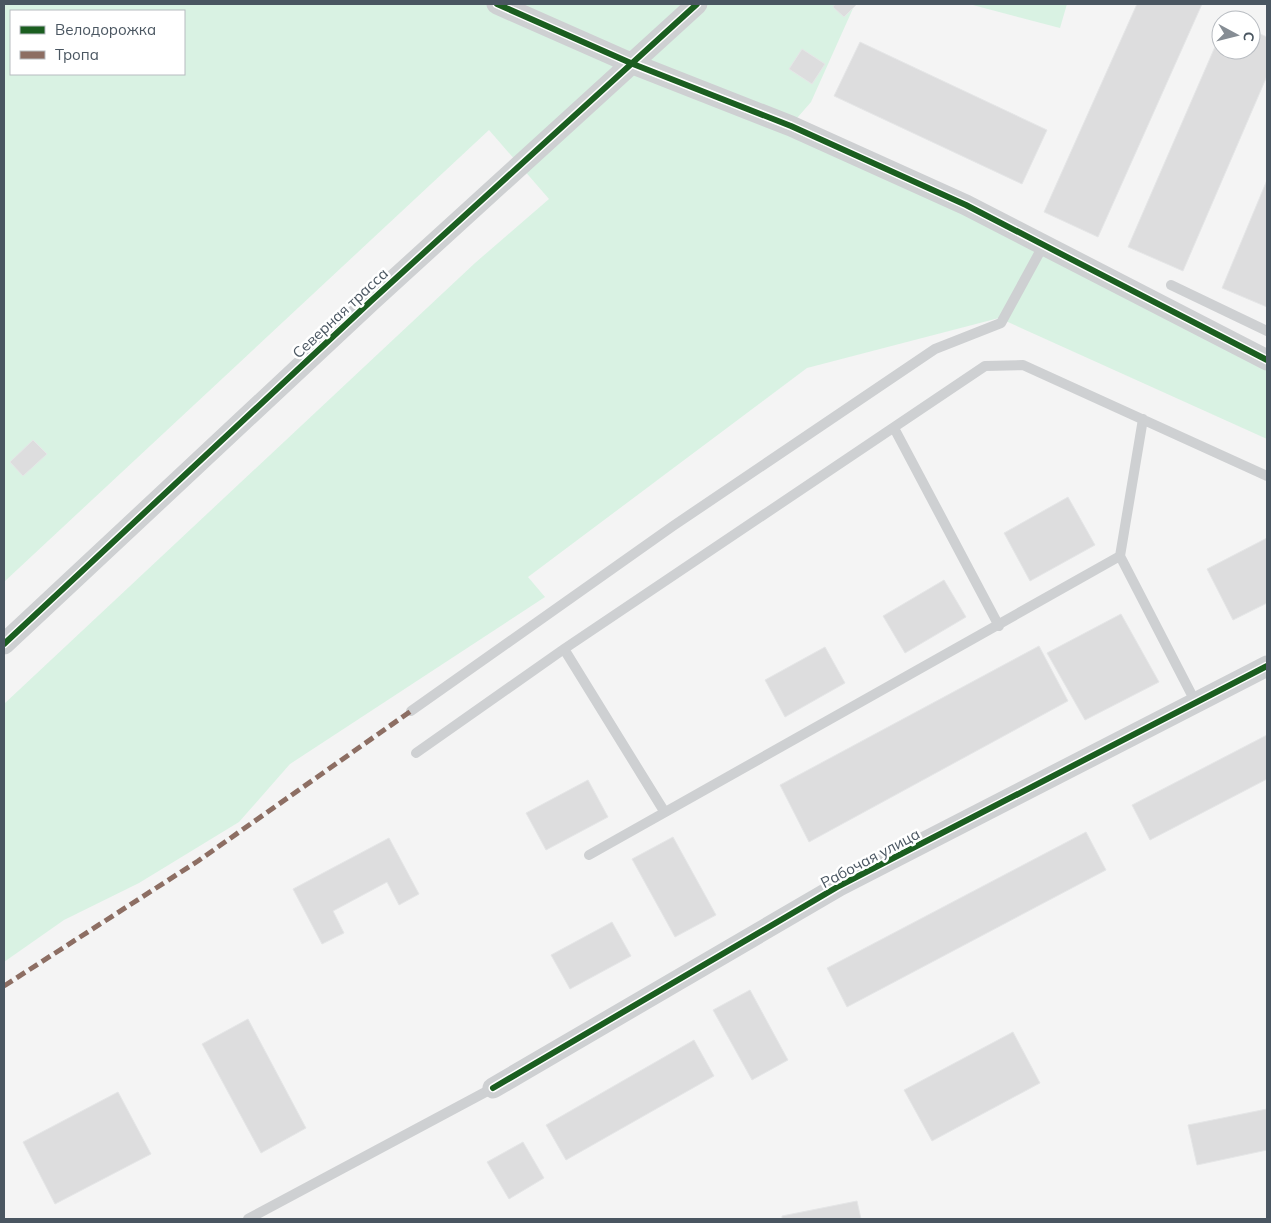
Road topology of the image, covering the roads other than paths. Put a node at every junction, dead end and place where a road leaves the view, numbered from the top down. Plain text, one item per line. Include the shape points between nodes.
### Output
1 (497, 4) edge
2 (697, 4) edge
3 (633, 64) junction
4 (1043, 246) junction
5 (1171, 285) dead end
6 (1267, 331) edge
7 (1267, 360) edge
8 (1143, 419) junction
9 (894, 428) junction
10 (1267, 476) edge
11 (1120, 556) junction
12 (999, 626) junction
13 (4, 644) edge
14 (564, 649) junction
15 (1267, 666) edge
16 (1196, 703) junction
17 (411, 711) dead end
18 (416, 753) dead end
19 (664, 812) junction
20 (589, 855) dead end
21 (492, 1088) joint
22 (248, 1219) edge

1 - 3 street
2 - 3 street, Северная трасса
3 - 4 street via 791,126 966,205
3 - 13 street, Северная трасса via 372,301
4 - 7 street
4 - 17 lane via 1001,323 935,348 673,526
5 - 6 lane
8 - 9 lane via 1023,365 985,366
8 - 10 lane
8 - 11 lane
9 - 12 lane
9 - 14 lane
11 - 12 lane
11 - 16 lane
12 - 19 lane
14 - 18 lane
14 - 19 lane
15 - 16 street, Рабочая улица
16 - 21 street, Рабочая улица via 840,886
19 - 20 lane
21 - 22 lane

